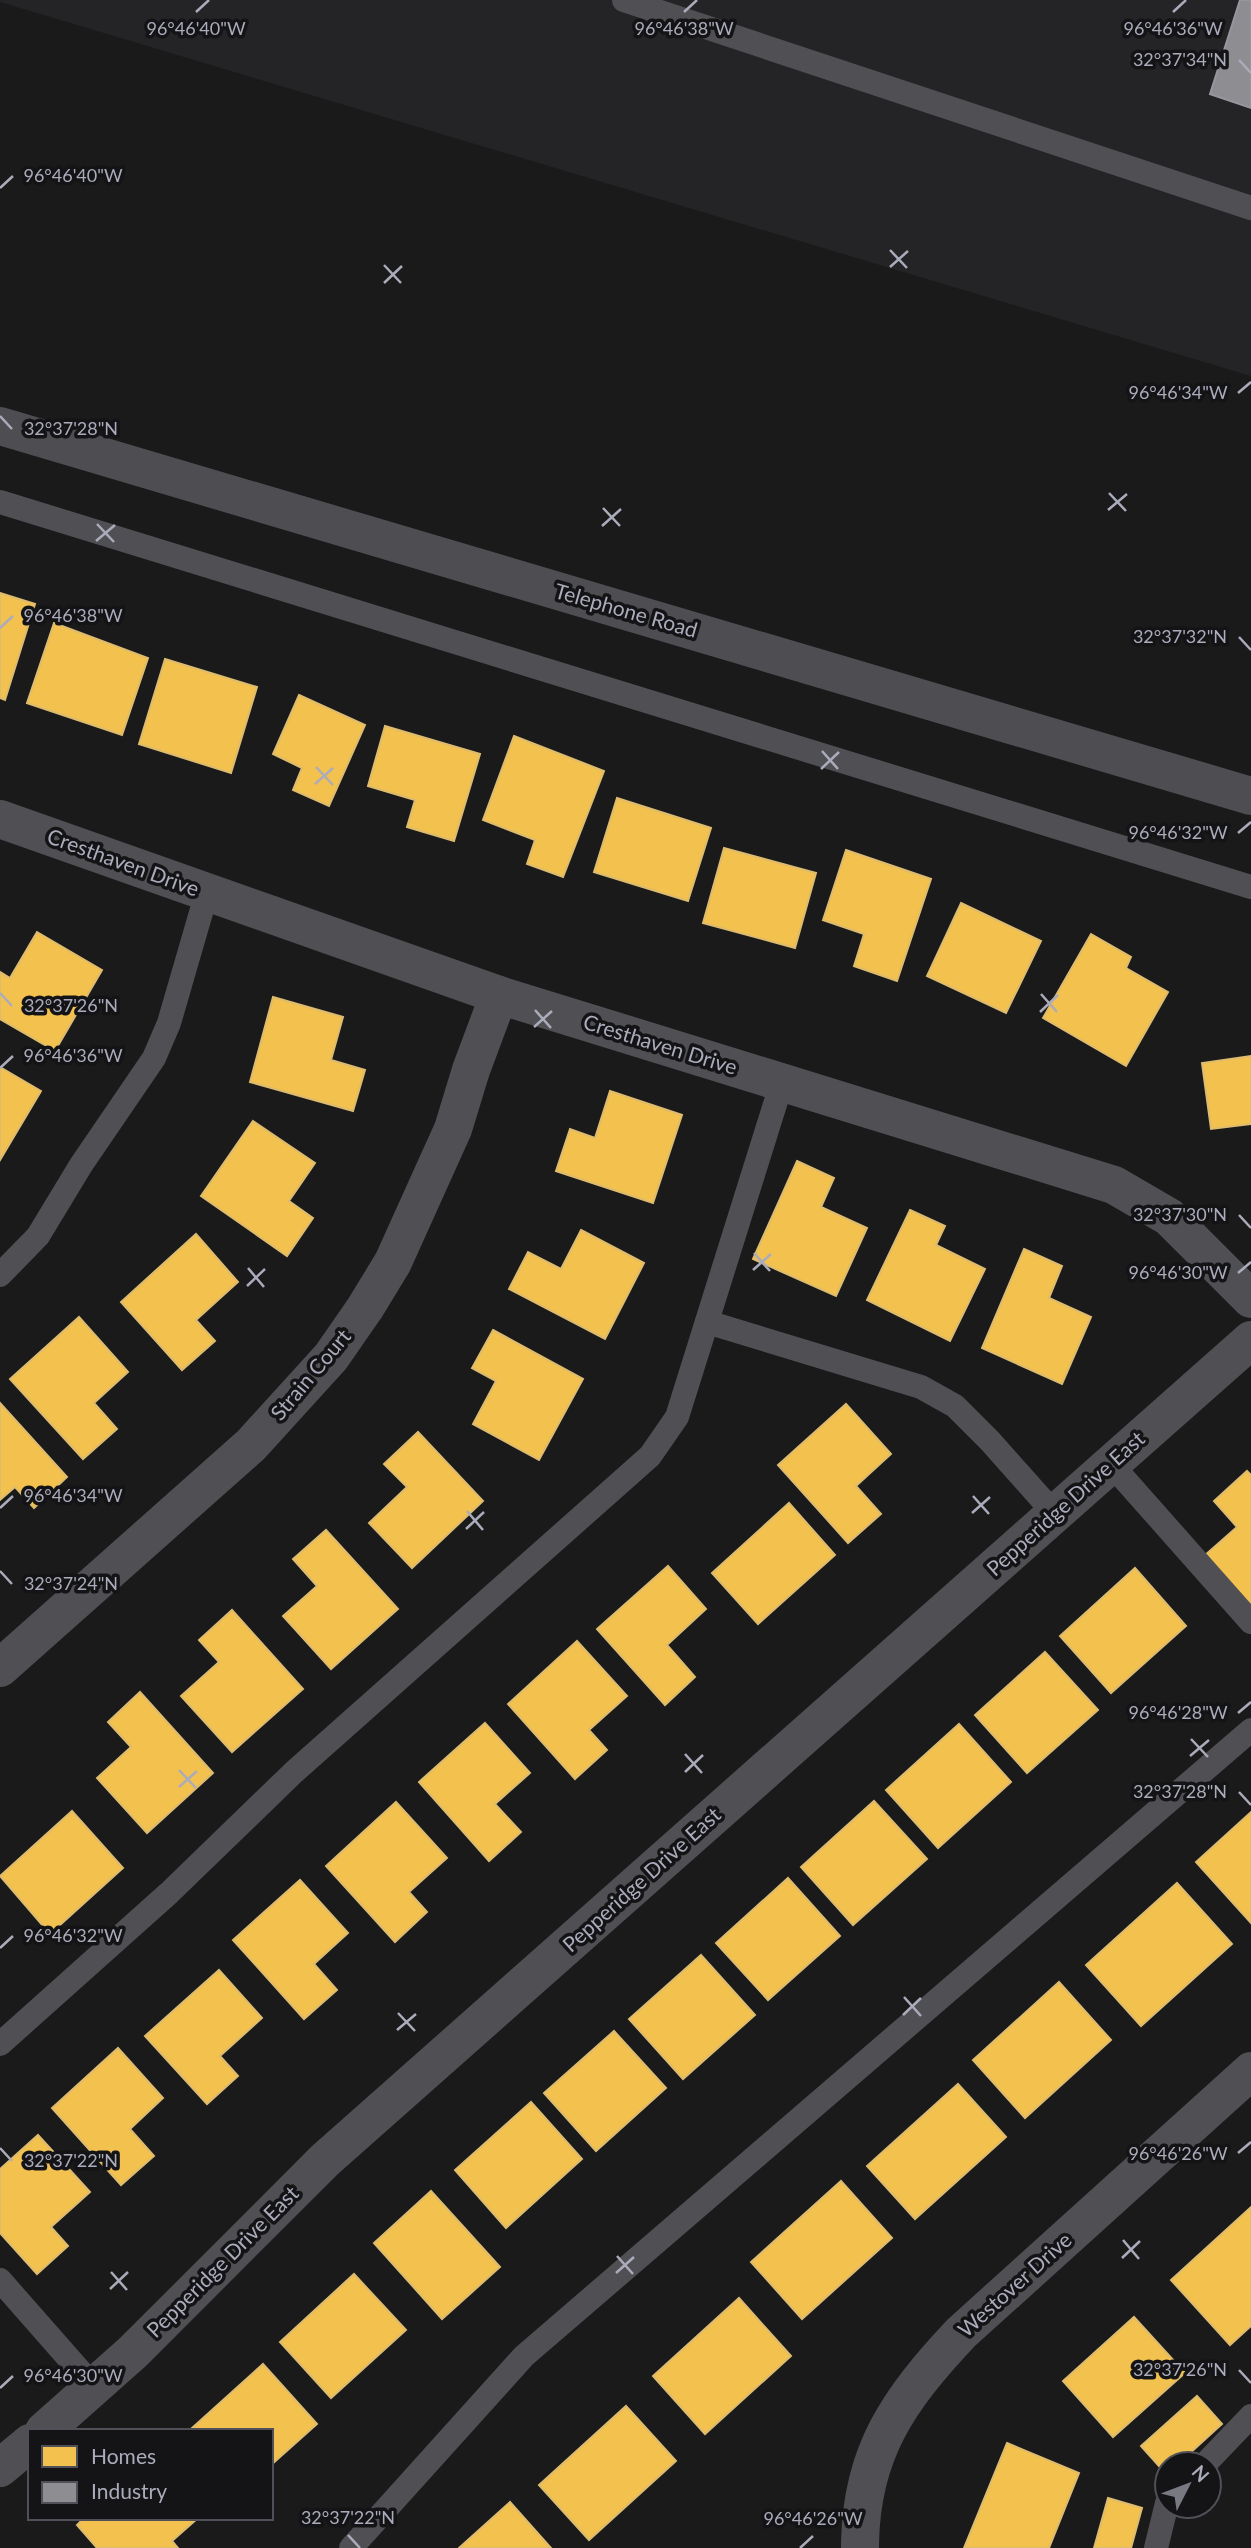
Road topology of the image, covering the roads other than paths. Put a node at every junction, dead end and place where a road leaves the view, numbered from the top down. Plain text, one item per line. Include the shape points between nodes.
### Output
1 (624, 0) edge
2 (1251, 208) edge
3 (0, 426) edge
4 (0, 502) edge
5 (1251, 796) edge
6 (0, 819) edge
7 (1251, 887) edge
8 (207, 892) junction
9 (499, 995) junction
10 (782, 1082) junction
11 (0, 1275) edge
12 (1251, 1299) edge
13 (707, 1322) junction
14 (1251, 1340) edge
15 (1111, 1464) junction
16 (1055, 1514) junction
17 (1251, 1622) edge
18 (0, 1668) edge
19 (1251, 1730) edge
20 (0, 2044) edge
21 (1251, 2071) edge
22 (0, 2280) edge
23 (94, 2387) junction
24 (1251, 2416) edge
25 (46, 2429) edge
26 (28, 2445) edge
27 (1218, 2450) edge
28 (0, 2468) edge
29 (1163, 2520) edge
30 (351, 2548) edge
31 (860, 2548) edge
32 (1156, 2548) edge

1 - 2 lane
3 - 5 main road, Telephone Road
4 - 7 lane
6 - 8 street, Cresthaven Drive
8 - 9 street, Cresthaven Drive
8 - 11 lane via 169,1023 154,1058 38,1236
9 - 10 street, Cresthaven Drive
9 - 18 street, Strain Court via 453,1129 393,1262 331,1357 251,1445
10 - 12 street, Cresthaven Drive via 1114,1185 1169,1217
10 - 13 lane
13 - 16 lane via 921,1387 955,1406
13 - 20 lane via 677,1417 650,1456 294,1772 169,1893
14 - 15 street, Pepperidge Drive East
15 - 16 street, Pepperidge Drive East
15 - 17 lane
16 - 23 street, Pepperidge Drive East via 325,2160
19 - 30 lane via 524,2356
21 - 31 street, Westover Drive via 930,2366 882,2437 869,2480
22 - 23 lane
23 - 25 street, Pepperidge Drive East
24 - 27 lane
26 - 28 street
29 - 32 lane

